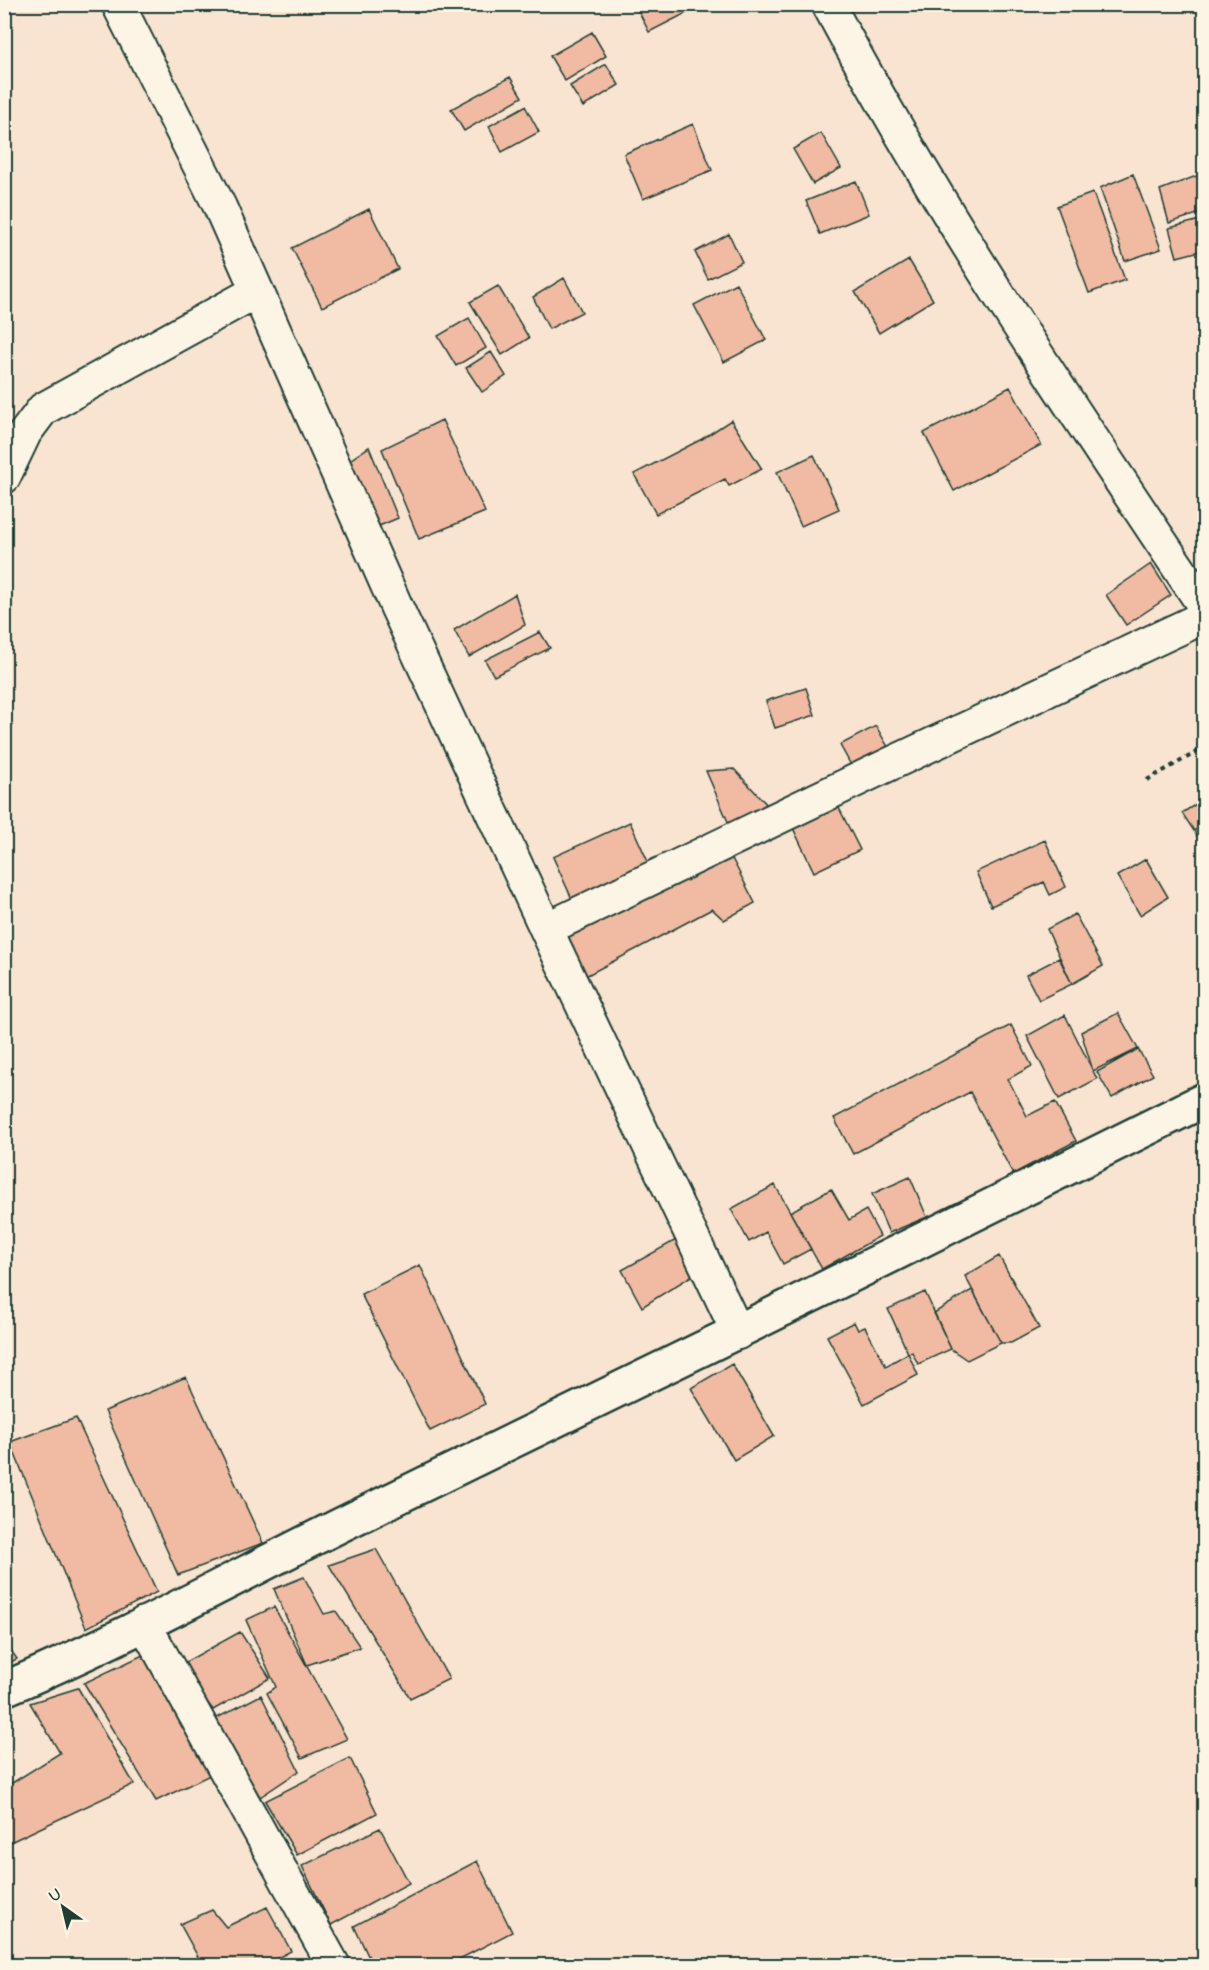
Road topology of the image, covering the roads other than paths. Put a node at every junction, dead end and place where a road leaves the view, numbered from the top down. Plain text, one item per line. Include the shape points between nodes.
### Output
1 (118, 4) edge
2 (828, 4) edge
3 (257, 291) junction
4 (4, 477) edge
5 (1204, 606) edge
6 (1204, 617) edge
7 (546, 929) junction
8 (1204, 1100) edge
9 (738, 1333) junction
10 (144, 1623) junction
11 (4, 1689) edge
12 (334, 1965) edge

1 - 3 street via 220,207
2 - 5 street via 1014,321
3 - 4 street via 43,409 25,433
3 - 7 street via 397,608
6 - 7 street
7 - 9 street
8 - 9 street
9 - 10 street
10 - 11 street
10 - 12 street

